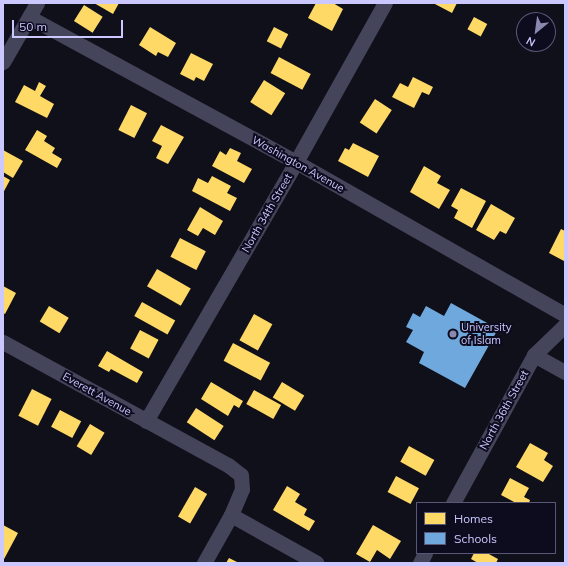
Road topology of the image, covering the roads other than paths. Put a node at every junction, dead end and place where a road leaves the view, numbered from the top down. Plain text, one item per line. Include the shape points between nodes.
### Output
1 (37, 3) edge
2 (385, 3) edge
3 (29, 17) junction
4 (3, 62) edge
5 (296, 162) junction
6 (565, 315) edge
7 (565, 325) edge
8 (3, 342) edge
9 (534, 355) junction
10 (565, 372) edge
11 (146, 421) junction
12 (454, 502) edge
13 (231, 515) junction
14 (424, 554) edge
15 (204, 563) edge
16 (317, 563) edge
17 (420, 563) edge

1 - 3 street
2 - 5 street, North 34th Street
3 - 4 street
3 - 5 street, Washington Avenue
5 - 6 street, Washington Avenue
5 - 11 street, North 34th Street
7 - 9 street, North 36th Street
8 - 11 street, Everett Avenue
9 - 10 street
9 - 12 street, North 36th Street
11 - 13 street, Everett Avenue via 228,465 241,475 242,488
13 - 15 street
13 - 16 street
14 - 17 street

